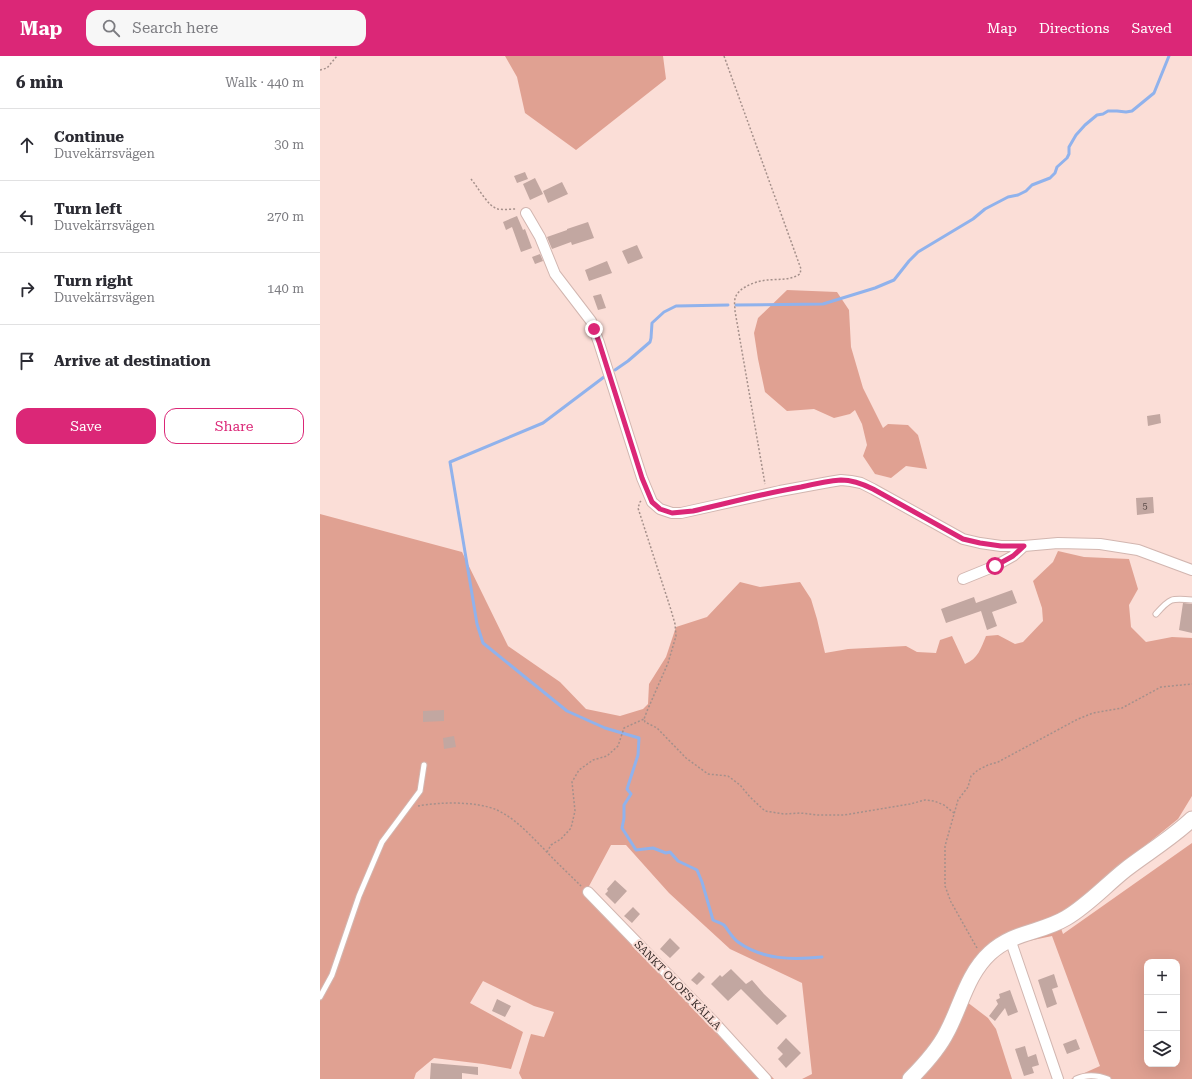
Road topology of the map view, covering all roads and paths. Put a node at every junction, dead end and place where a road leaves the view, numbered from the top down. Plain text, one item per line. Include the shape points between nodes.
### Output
1 (337, 56) edge
2 (724, 56) edge
3 (320, 70) edge
4 (471, 179) dead end
5 (526, 213) joint
6 (767, 494) junction
7 (650, 498) junction
8 (1024, 546) junction
9 (1192, 570) edge
10 (963, 579) dead end
11 (1192, 600) edge
12 (1156, 614) dead end
13 (1192, 684) edge
14 (644, 719) junction
15 (424, 765) dead end
16 (408, 808) junction
17 (954, 813) junction
18 (1192, 819) edge
19 (547, 852) junction
20 (588, 892) joint
21 (1010, 939) junction
22 (984, 959) junction
23 (320, 997) edge
24 (766, 1079) edge
25 (910, 1079) edge
26 (1058, 1079) edge
27 (1076, 1079) edge
28 (1108, 1079) edge

1 - 3 path via 327,68
2 - 6 path via 801,269 795,278 767,280 743,288 738,292 734,302
4 - 5 path via 488,203 498,209 518,209
5 - 7 street via 540,237 555,274 591,321
6 - 7 street via 681,513 660,509
6 - 8 street via 841,480 861,483 963,539 1001,546
7 - 14 path via 642,500 638,508 671,610 676,636 668,663
8 - 9 street via 1058,542 1100,544 1138,550
8 - 10 street via 995,566
11 - 12 lane via 1168,601
13 - 17 path via 1161,687 1122,708 1093,713 1078,719 978,770 971,776
14 - 17 path via 657,728 686,758 708,774 728,776 740,785 764,811 844,815 925,800 939,803
14 - 19 path via 624,728 618,746 608,756 593,760 579,770 572,782 575,811 571,828 551,845
15 - 16 lane via 420,792
16 - 19 path via 456,803 486,806 498,810 521,826
16 - 23 lane via 382,842 359,896 332,975
17 - 22 path via 945,846 945,886
18 - 21 street via 1071,915 1055,924
19 - 20 path
20 - 24 street, SANKT OLOFS KÄLLA
21 - 22 street
21 - 26 street
22 - 25 street via 969,982 944,1038
27 - 28 lane via 1090,1075

